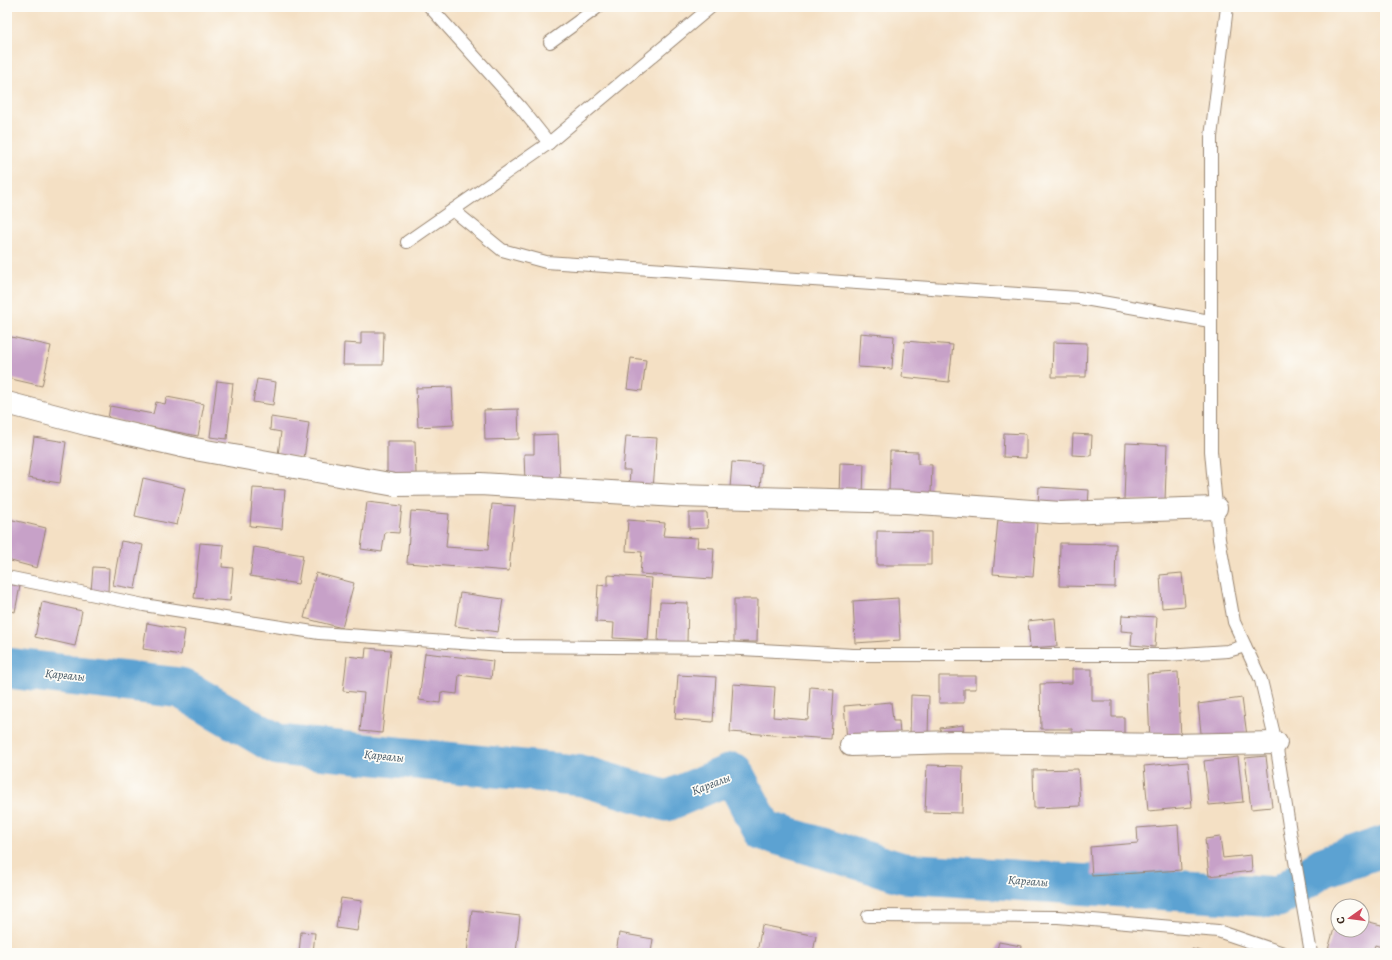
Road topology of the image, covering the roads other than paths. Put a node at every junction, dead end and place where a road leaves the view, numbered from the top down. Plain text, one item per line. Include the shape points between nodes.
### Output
1 (430, 7) edge
2 (598, 7) edge
3 (711, 7) edge
4 (1227, 7) edge
5 (550, 42) dead end
6 (549, 143) junction
7 (453, 210) junction
8 (407, 242) dead end
9 (1210, 321) junction
10 (7, 403) edge
11 (1216, 508) junction
12 (7, 577) edge
13 (1245, 646) junction
14 (1276, 742) junction
15 (851, 745) dead end
16 (868, 916) dead end
17 (1283, 953) edge
18 (1311, 953) edge

1 - 6 lane
2 - 5 lane
3 - 6 lane
4 - 9 lane via 1211,137
6 - 7 lane
7 - 8 lane
7 - 9 lane via 502,250 546,262 1079,298
9 - 11 lane via 1210,451
10 - 11 street via 194,449 395,486 480,484 677,496 906,502 1060,513
11 - 13 lane via 1234,622
12 - 13 lane via 144,605 319,633 503,646 722,648 853,655 1166,655 1228,651
13 - 14 lane via 1261,680
14 - 15 street via 1170,745 955,742
14 - 18 lane
16 - 17 lane via 1058,917 1218,931

